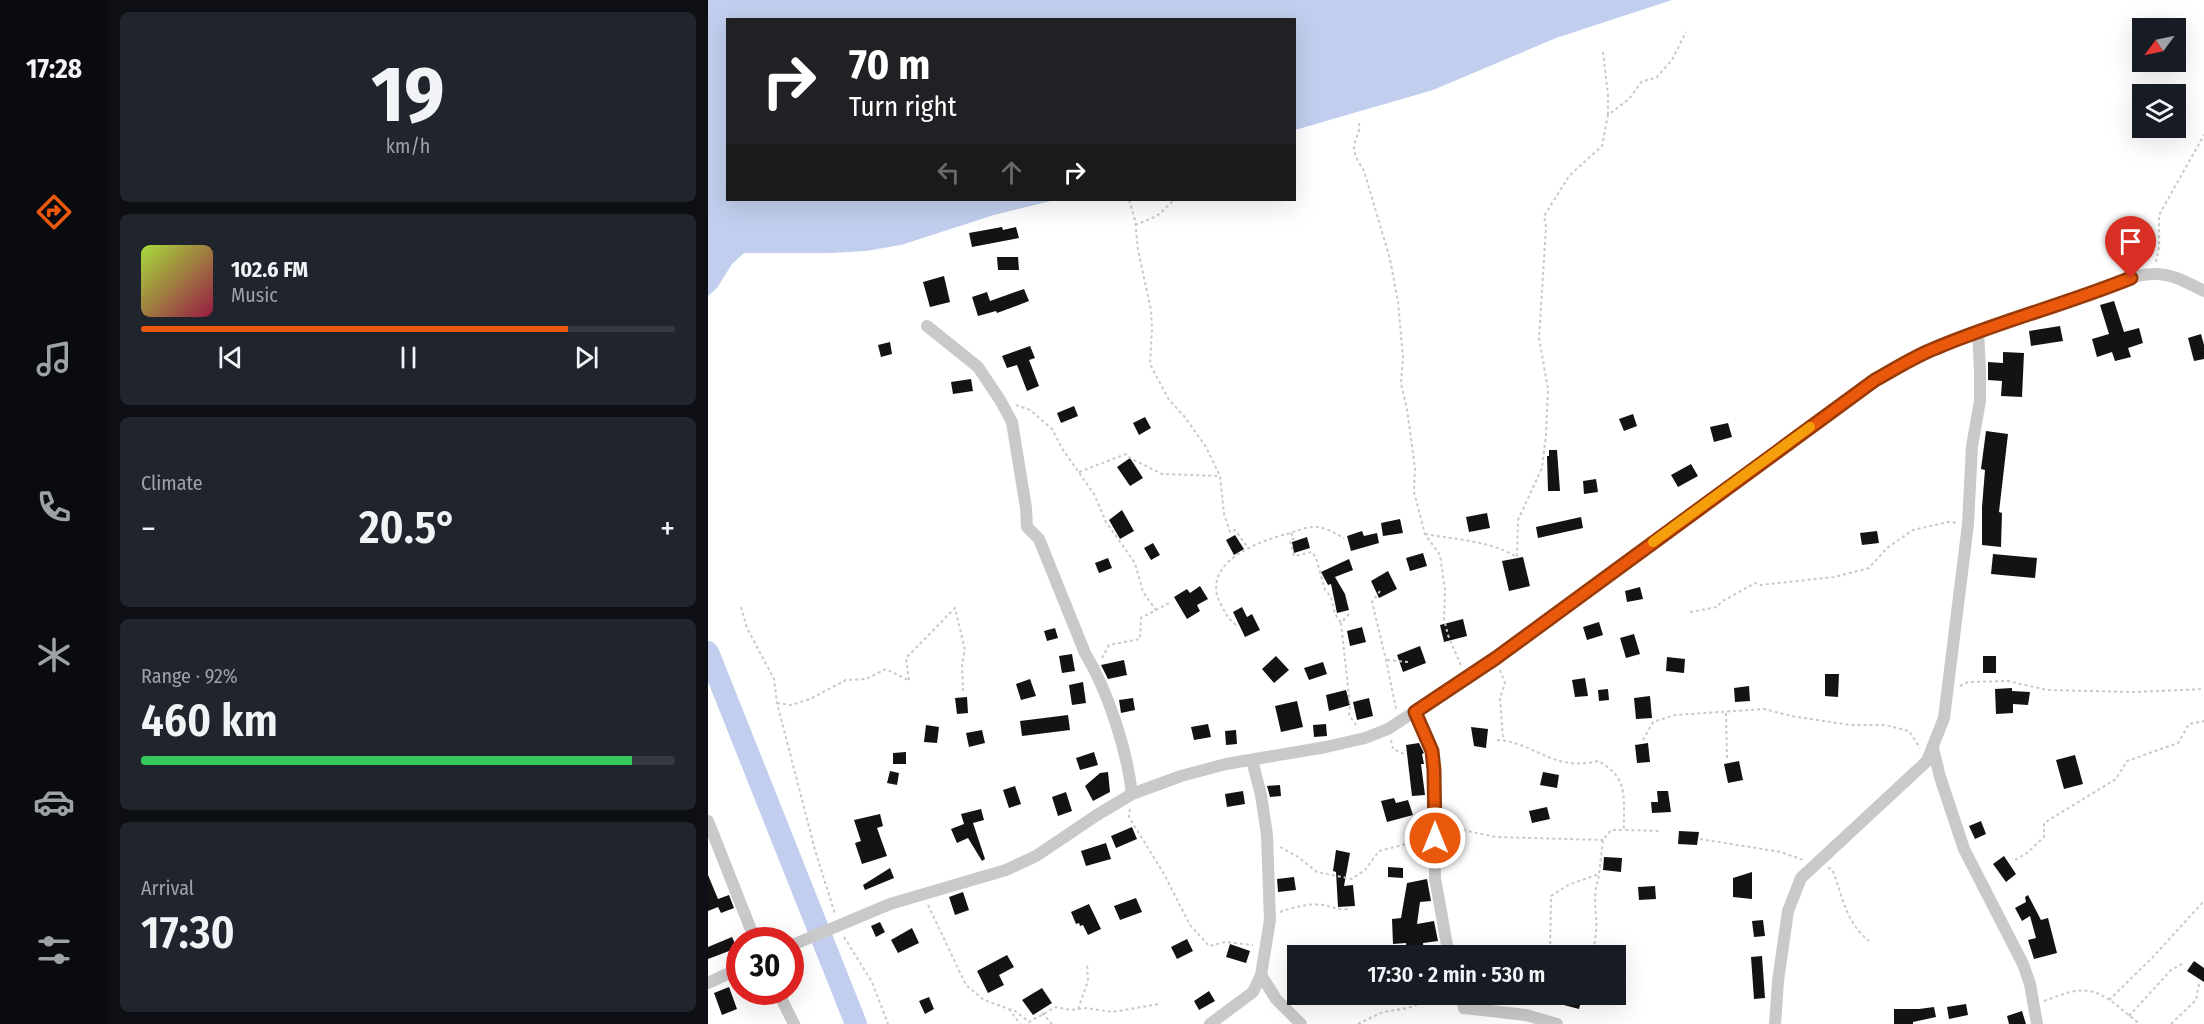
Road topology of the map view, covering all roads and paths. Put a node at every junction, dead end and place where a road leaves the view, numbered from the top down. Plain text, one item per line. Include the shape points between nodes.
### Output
1 (1686, 32) dead end
2 (1604, 52) dead end
3 (1608, 115) junction
4 (1359, 123) dead end
5 (2204, 135) edge
6 (1129, 201) edge
7 (1173, 201) edge
8 (1135, 225) junction
9 (2153, 274) junction
10 (2204, 291) edge
11 (927, 326) dead end
12 (1978, 331) junction
13 (1000, 400) junction
14 (1079, 472) junction
15 (1220, 476) junction
16 (1968, 524) junction
17 (1291, 533) junction
18 (1425, 534) junction
19 (1344, 538) dead end
20 (1250, 549) junction
21 (1380, 591) dead end
22 (1172, 602) dead end
23 (741, 607) dead end
24 (1156, 610) junction
25 (1690, 612) dead end
26 (1349, 614) dead end
27 (1341, 623) junction
28 (1236, 625) dead end
29 (1496, 658) junction
30 (1386, 660) junction
31 (1408, 662) dead end
32 (1095, 670) junction
33 (1467, 679) junction
34 (2204, 689) edge
35 (963, 691) dead end
36 (1947, 692) junction
37 (777, 703) junction
38 (1415, 712) junction
39 (1726, 713) junction
40 (2204, 721) edge
41 (1393, 727) junction
42 (1365, 738) junction
43 (1497, 740) dead end
44 (1503, 740) junction
45 (1643, 740) dead end
46 (1933, 748) junction
47 (1404, 754) dead end
48 (1727, 758) dead end
49 (1252, 760) junction
50 (1927, 761) junction
51 (1132, 794) junction
52 (708, 821) edge
53 (1463, 830) dead end
54 (1624, 830) junction
55 (1661, 831) dead end
56 (1266, 835) junction
57 (1435, 838) junction
58 (1700, 839) dead end
59 (1603, 840) junction
60 (2015, 860) dead end
61 (1815, 864) junction
62 (1599, 874) junction
63 (924, 894) junction
64 (2204, 901) edge
65 (1348, 909) dead end
66 (1270, 920) junction
67 (750, 927) edge
68 (840, 929) junction
69 (804, 941) edge
70 (1869, 941) dead end
71 (1447, 945) edge
72 (1550, 945) edge
73 (1593, 945) edge
74 (1265, 946) junction
75 (1087, 963) dead end
76 (2184, 963) dead end
77 (726, 975) edge
78 (1261, 975) junction
79 (708, 983) edge
80 (2199, 984) dead end
81 (2109, 1000) junction
82 (2032, 1002) junction
83 (1160, 1004) dead end
84 (784, 1005) edge
85 (1463, 1005) edge
86 (1464, 1008) junction
87 (1009, 1009) junction
88 (1078, 1009) junction
89 (1042, 1013) junction
90 (2129, 1016) junction
91 (794, 1024) edge
92 (888, 1024) edge
93 (1020, 1024) edge
94 (1052, 1024) edge
95 (1210, 1024) edge
96 (1301, 1024) edge
97 (1358, 1024) edge
98 (1557, 1024) edge
99 (1775, 1024) edge
100 (2037, 1024) edge
101 (2140, 1024) edge
102 (2171, 1024) edge

1 - 3 path via 1672,60 1656,78 1642,81 1629,99
2 - 3 path
3 - 18 path via 1602,146 1569,176 1544,216 1539,338 1548,388 1546,434 1542,468 1518,520 1517,557 1480,542
4 - 18 path via 1354,148 1390,259 1398,302 1401,384 1415,468 1414,492
5 - 9 path via 2159,215 2159,247
6 - 8 path
7 - 8 path via 1157,216
8 - 15 path via 1151,310 1150,364 1169,400 1206,447
9 - 10 street
9 - 12 street via 2131,278
11 - 13 street via 978,368
12 - 16 street via 1980,401 1972,446
12 - 29 street via 1933,349 1875,380
13 - 14 path via 1030,410 1052,429
13 - 32 street via 1012,422 1027,527 1039,539
14 - 15 path via 1126,454 1162,474
14 - 24 path via 1106,522 1135,563 1143,592
15 - 20 path via 1230,532 1235,530
16 - 25 path via 1948,522 1913,530 1887,548 1869,568 1834,577 1755,583 1717,607
16 - 36 street
17 - 19 path via 1320,527
17 - 20 path via 1263,540
17 - 27 path via 1294,556 1312,552 1316,558 1325,590
18 - 33 path via 1440,555 1444,619
20 - 28 path via 1226,562 1216,579 1215,592 1227,619
21 - 30 path via 1372,602
22 - 24 path
23 - 37 path via 747,628 774,679
24 - 32 path via 1141,618 1140,639 1109,645
26 - 27 path
27 - 42 path via 1349,715
29 - 33 street
29 - 44 path via 1505,682 1500,698
30 - 31 path
30 - 41 path
32 - 51 street via 1126,756
33 - 38 street
34 - 36 path via 2047,690 2008,681 1968,682
35 - 37 path via 965,650 955,608 906,658 909,680 886,669 866,679 846,680 791,705
36 - 46 street via 1944,718
37 - 68 path
38 - 41 street
38 - 57 street via 1432,751
39 - 45 path via 1675,715 1653,722
39 - 48 path
39 - 50 path via 1764,709 1850,725 1885,725 1909,731
40 - 60 path via 2189,724 2178,743 2127,761 2116,778 2044,823 2044,837
41 - 42 street
41 - 47 path via 1393,749
42 - 49 street
43 - 44 path
44 - 54 path via 1550,759 1583,765 1598,761 1606,765 1622,782
46 - 50 street
46 - 82 street via 1964,849 2023,964
49 - 51 street via 1226,764
49 - 56 street
50 - 61 street
51 - 63 street via 1036,856 1006,870
51 - 74 path via 1129,817 1190,925 1209,946 1225,942
52 - 67 street
53 - 59 path via 1496,837
54 - 55 path
54 - 59 path via 1611,830
56 - 57 path via 1317,872 1352,879 1365,870 1379,850
56 - 66 street
57 - 71 street via 1435,878
58 - 61 path via 1780,852
59 - 62 path
61 - 70 path via 1832,869 1845,912
61 - 99 street via 1801,878 1788,911
62 - 72 path via 1551,896
62 - 73 path
63 - 68 street via 890,904
63 - 87 path via 966,985 984,1000
64 - 81 path
65 - 66 path via 1296,906 1276,913
66 - 74 street
68 - 69 street
68 - 92 path via 872,982
74 - 78 street
75 - 88 path via 1088,981
76 - 90 path via 2171,970
77 - 79 street
78 - 95 street via 1253,992
78 - 96 street via 1276,999
80 - 102 path via 2196,1000
81 - 82 path via 2090,990
81 - 90 path
82 - 100 street
83 - 88 path via 1112,1012
84 - 91 street
85 - 86 street
86 - 97 path via 1446,998 1426,1001 1383,1012
86 - 98 street via 1526,1015
87 - 89 path via 1029,1022
87 - 93 path
88 - 89 path via 1056,1007
89 - 94 path
90 - 101 path

